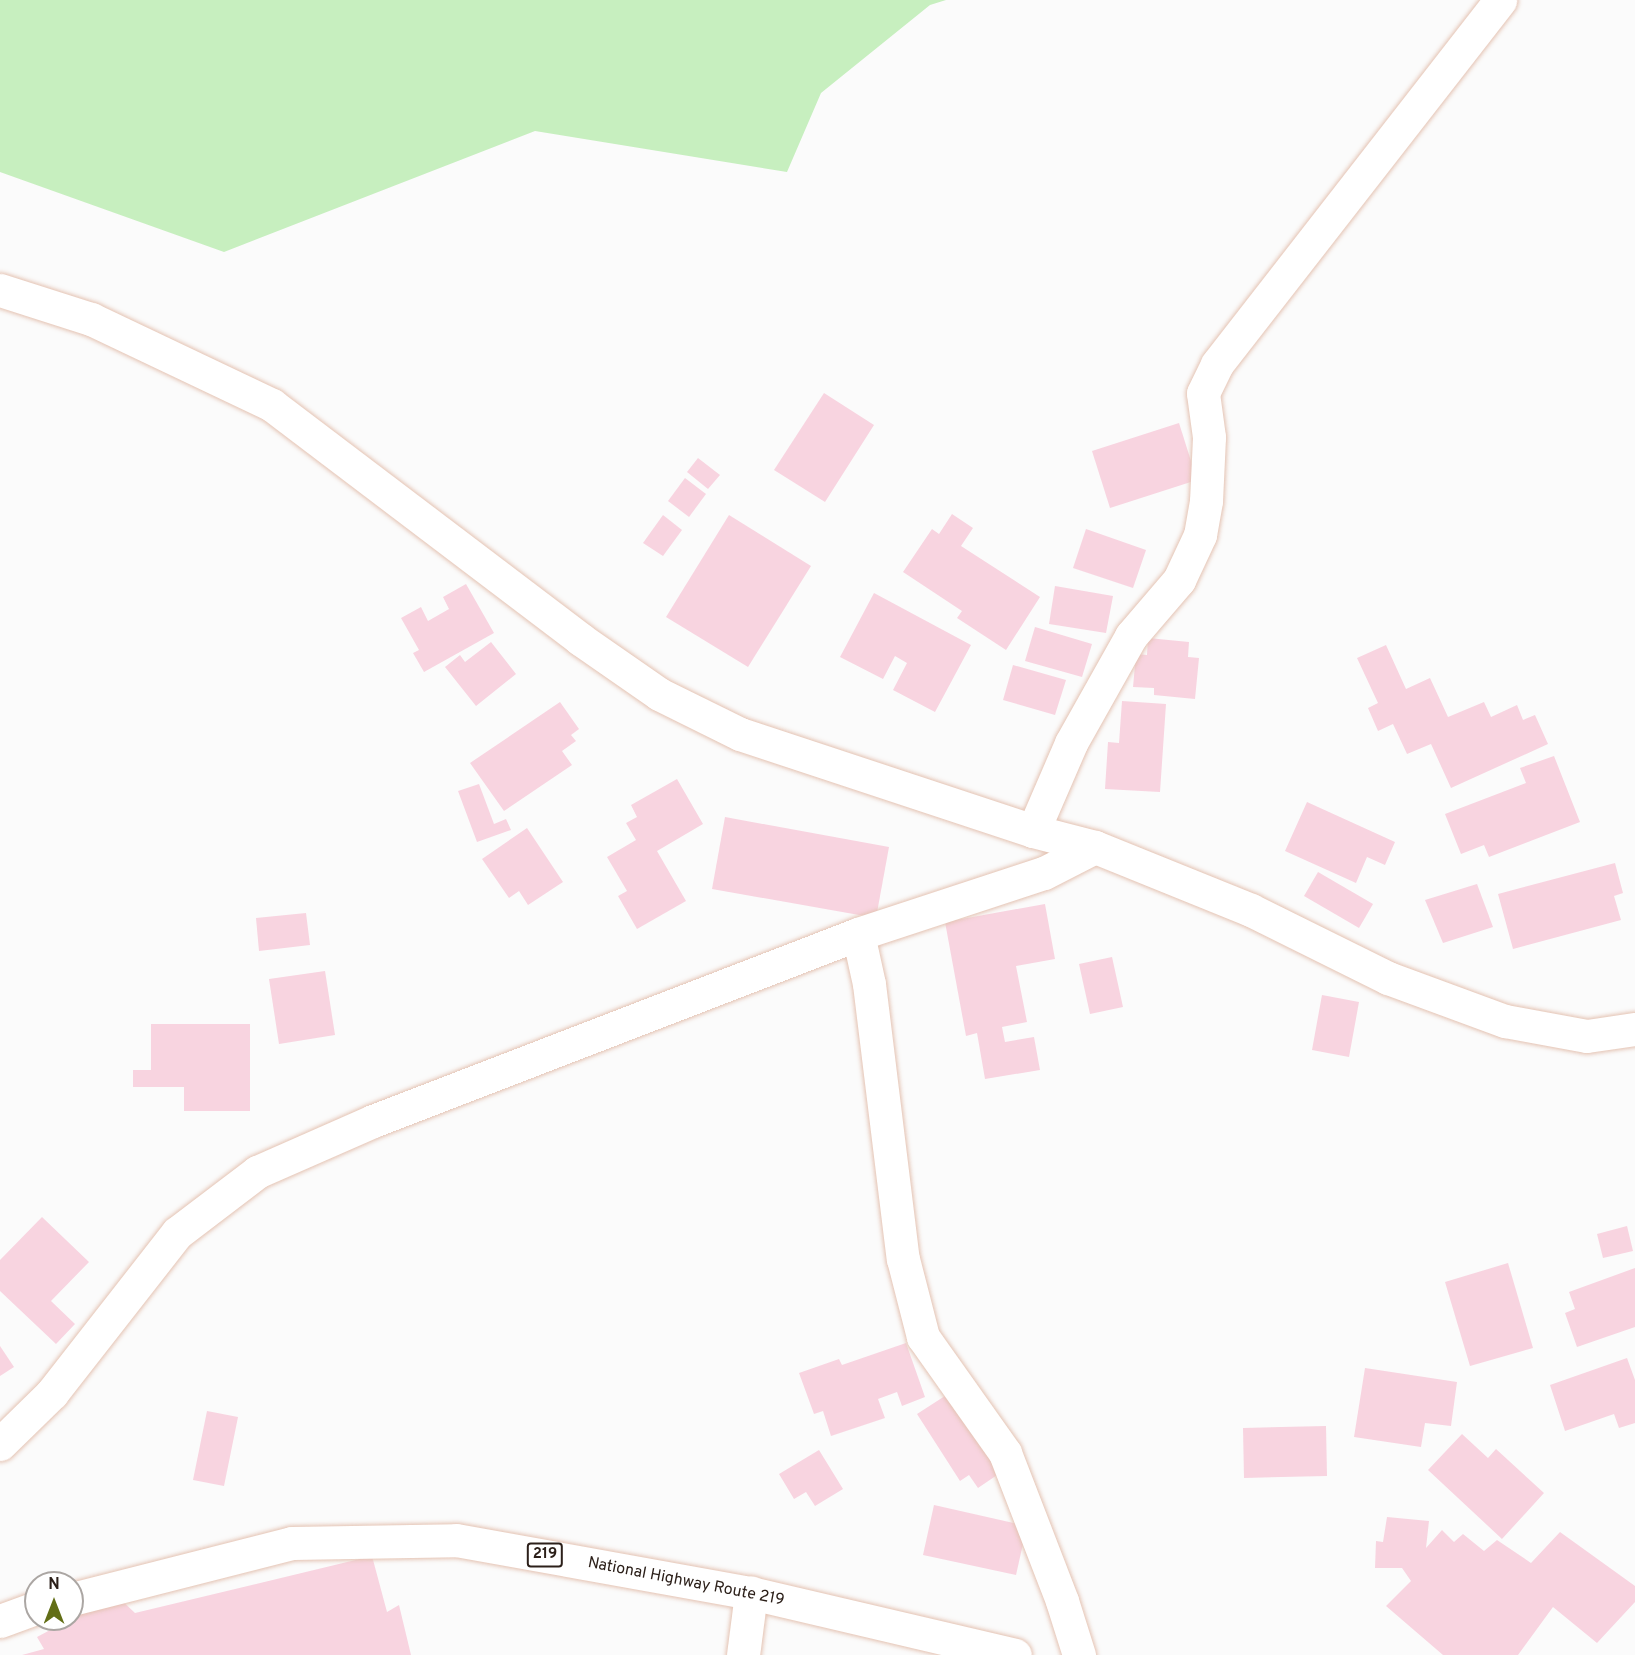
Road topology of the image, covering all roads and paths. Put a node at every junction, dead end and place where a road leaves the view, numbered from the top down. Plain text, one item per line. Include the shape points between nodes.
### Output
1 (1500, 0) edge
2 (0, 290) edge
3 (1033, 831) junction
4 (1095, 847) junction
5 (858, 934) junction
6 (1635, 1029) edge
7 (0, 1444) edge
8 (751, 1593) junction
9 (84, 1596) edge
10 (24, 1612) edge
11 (0, 1621) edge
12 (743, 1655) edge
13 (1015, 1655) edge
14 (1079, 1655) edge

1 - 3 main road via 1217,364 1203,393 1209,437 1200,535 1179,580 1131,636 1071,742
2 - 3 main road via 91,319 272,405 580,639 659,694 740,734
3 - 4 main road
4 - 5 main road via 1044,873
4 - 6 main road via 1251,910 1388,978 1505,1021 1587,1036
5 - 7 main road via 373,1121 257,1172 177,1233 52,1393
5 - 14 main road via 869,984 903,1259 923,1337 1005,1453
8 - 9 main road, National Highway Route 219 / 219 via 456,1540 292,1543
8 - 12 main road
8 - 13 main road, National Highway Route 219 / 219
10 - 11 main road

